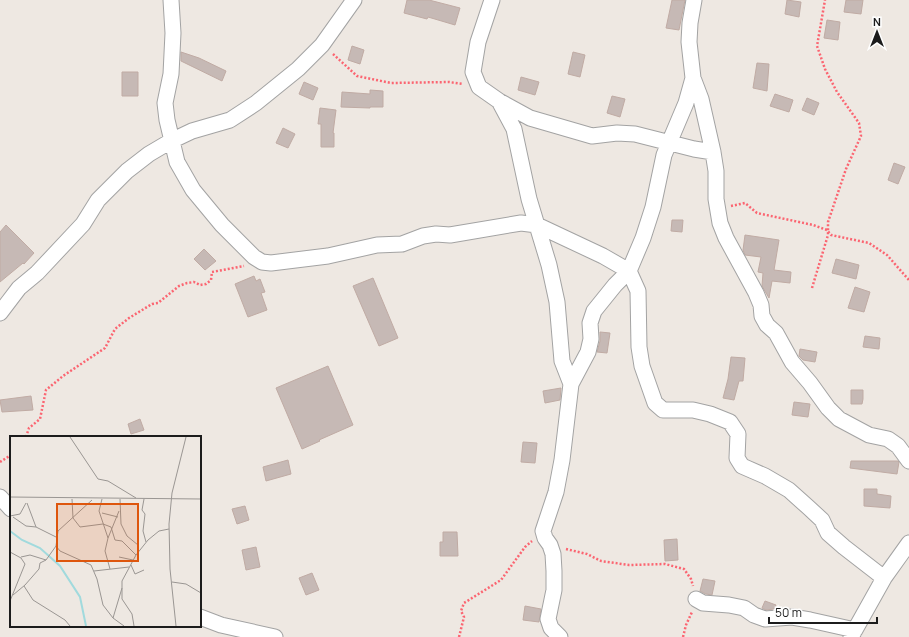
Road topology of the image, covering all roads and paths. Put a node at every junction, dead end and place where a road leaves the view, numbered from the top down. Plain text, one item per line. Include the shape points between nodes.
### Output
1 (171, 0) edge
2 (354, 0) edge
3 (492, 0) edge
4 (694, 0) edge
5 (825, 0) edge
6 (322, 44) junction
7 (693, 78) junction
8 (479, 87) junction
9 (499, 101) junction
10 (171, 141) junction
11 (670, 142) junction
12 (713, 152) junction
13 (716, 199) junction
14 (537, 225) junction
15 (827, 230) junction
16 (262, 262) junction
17 (629, 272) junction
18 (909, 280) edge
19 (812, 288) dead end
20 (0, 313) edge
21 (571, 384) junction
22 (26, 436) edge
23 (10, 456) edge
24 (909, 461) edge
25 (0, 462) edge
26 (0, 497) edge
27 (10, 508) edge
28 (543, 531) junction
29 (909, 543) edge
30 (550, 545) junction
31 (884, 578) junction
32 (696, 600) junction
33 (201, 617) edge
34 (853, 633) edge
35 (276, 637) edge
36 (459, 637) edge
37 (560, 637) edge
38 (683, 637) edge

1 - 10 street via 171,74 165,103
2 - 6 street
3 - 8 street via 478,42 473,72
4 - 7 street via 690,23
5 - 15 path via 817,46 837,92 859,123 862,136 846,169
6 - 8 path via 357,76 391,83 449,82
6 - 10 street via 298,69 230,120 192,131
7 - 11 street
7 - 12 street via 701,99
8 - 9 street
9 - 11 street via 530,118 592,136 635,134
9 - 14 street via 514,129
10 - 16 street via 177,162 193,190 222,226
10 - 20 street via 127,171 98,200 83,224 37,273 19,288
11 - 12 street
11 - 17 street via 664,155 653,207
12 - 13 street
13 - 15 path via 731,206 745,203 757,213
13 - 24 street via 720,223 756,293 766,325 776,332 792,362 839,419 869,434 888,439 898,446
14 - 16 street via 520,223 450,235 436,234 402,244 377,246 328,256
14 - 17 street via 603,256
14 - 21 street via 557,302 562,361
15 - 18 path via 832,234 869,243 887,254
15 - 19 path via 828,235
16 - 22 path via 212,272 206,284 194,282 179,286 158,303 129,318 115,329 105,348 46,390 40,419 29,428
17 - 21 street via 594,311 590,323 591,339 588,352
17 - 31 street via 638,291 638,347 655,403 663,410 693,410 730,422 738,434 737,458 742,466 789,490 822,520 828,533
21 - 28 street via 561,466
23 - 25 path
26 - 27 street
28 - 30 street
28 - 36 path via 525,547 500,580 464,603 461,611 464,617
29 - 31 street
30 - 32 path via 587,554 601,561 628,565 665,564 684,570 691,579
30 - 37 street via 553,554 554,590 548,619 551,628
31 - 34 street
32 - 34 street via 744,608 765,619 792,617
32 - 38 path
33 - 35 street via 221,625

